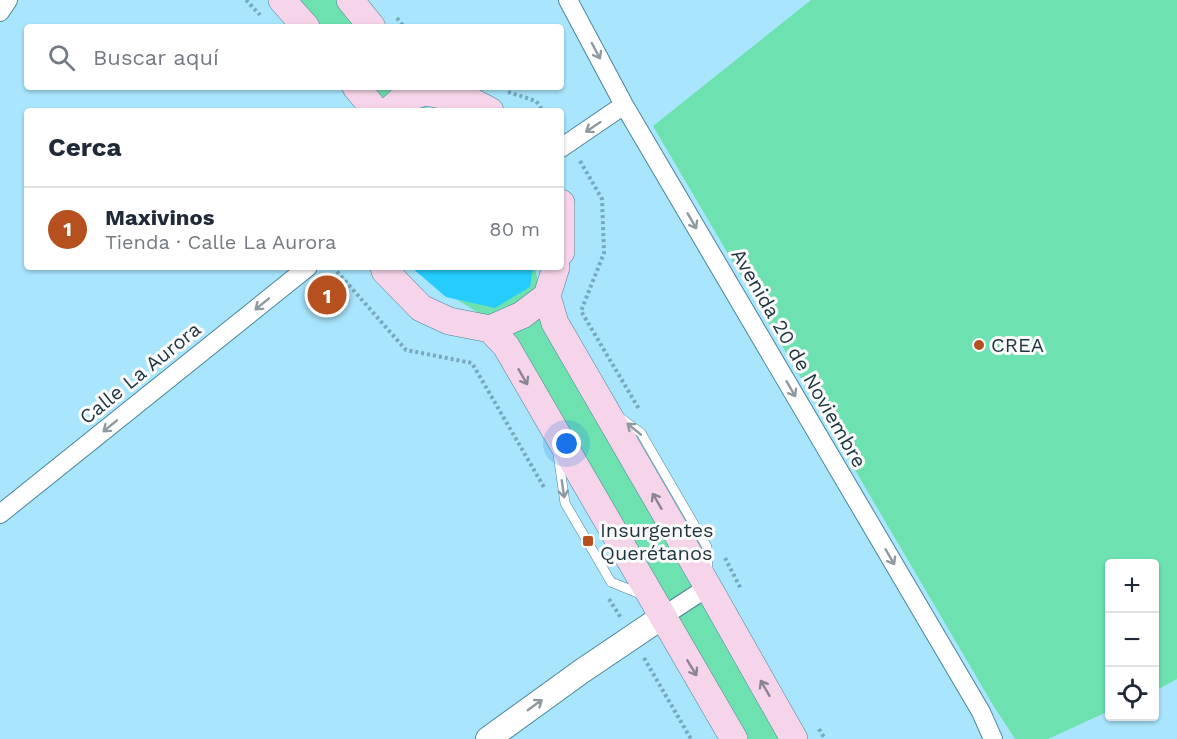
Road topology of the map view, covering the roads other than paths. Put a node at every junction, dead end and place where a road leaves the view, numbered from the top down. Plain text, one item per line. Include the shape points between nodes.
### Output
1 (8, 0) edge
2 (282, 0) edge
3 (350, 0) edge
4 (568, 0) edge
5 (0, 12) edge
6 (303, 24) edge
7 (370, 24) edge
8 (358, 90) edge
9 (421, 90) edge
10 (427, 90) edge
11 (497, 101) edge
12 (624, 105) junction
13 (374, 108) edge
14 (392, 108) edge
15 (565, 146) edge
16 (304, 270) edge
17 (385, 270) edge
18 (555, 270) edge
19 (547, 296) junction
20 (490, 329) junction
21 (0, 514) edge
22 (708, 587) junction
23 (657, 608) junction
24 (488, 739) edge
25 (734, 739) edge
26 (794, 739) edge
27 (993, 739) edge

1 - 5 street
2 - 6 main road
3 - 7 main road
4 -> 12 street, Avenida 20 de Noviembre
8 - 13 main road
9 - 14 main road
10 - 11 main road via 469,100
12 -> 15 street
12 -> 27 street, Avenida 20 de Noviembre via 981,712
16 -> 21 street, Calle La Aurora
17 - 20 main road via 421,308 449,321
18 - 19 main road
19 - 20 main road via 522,315
22 -> 19 main road via 555,323
20 -> 23 main road via 506,346
22 - 23 street
26 -> 22 main road
24 -> 23 street via 632,638
23 -> 25 main road

